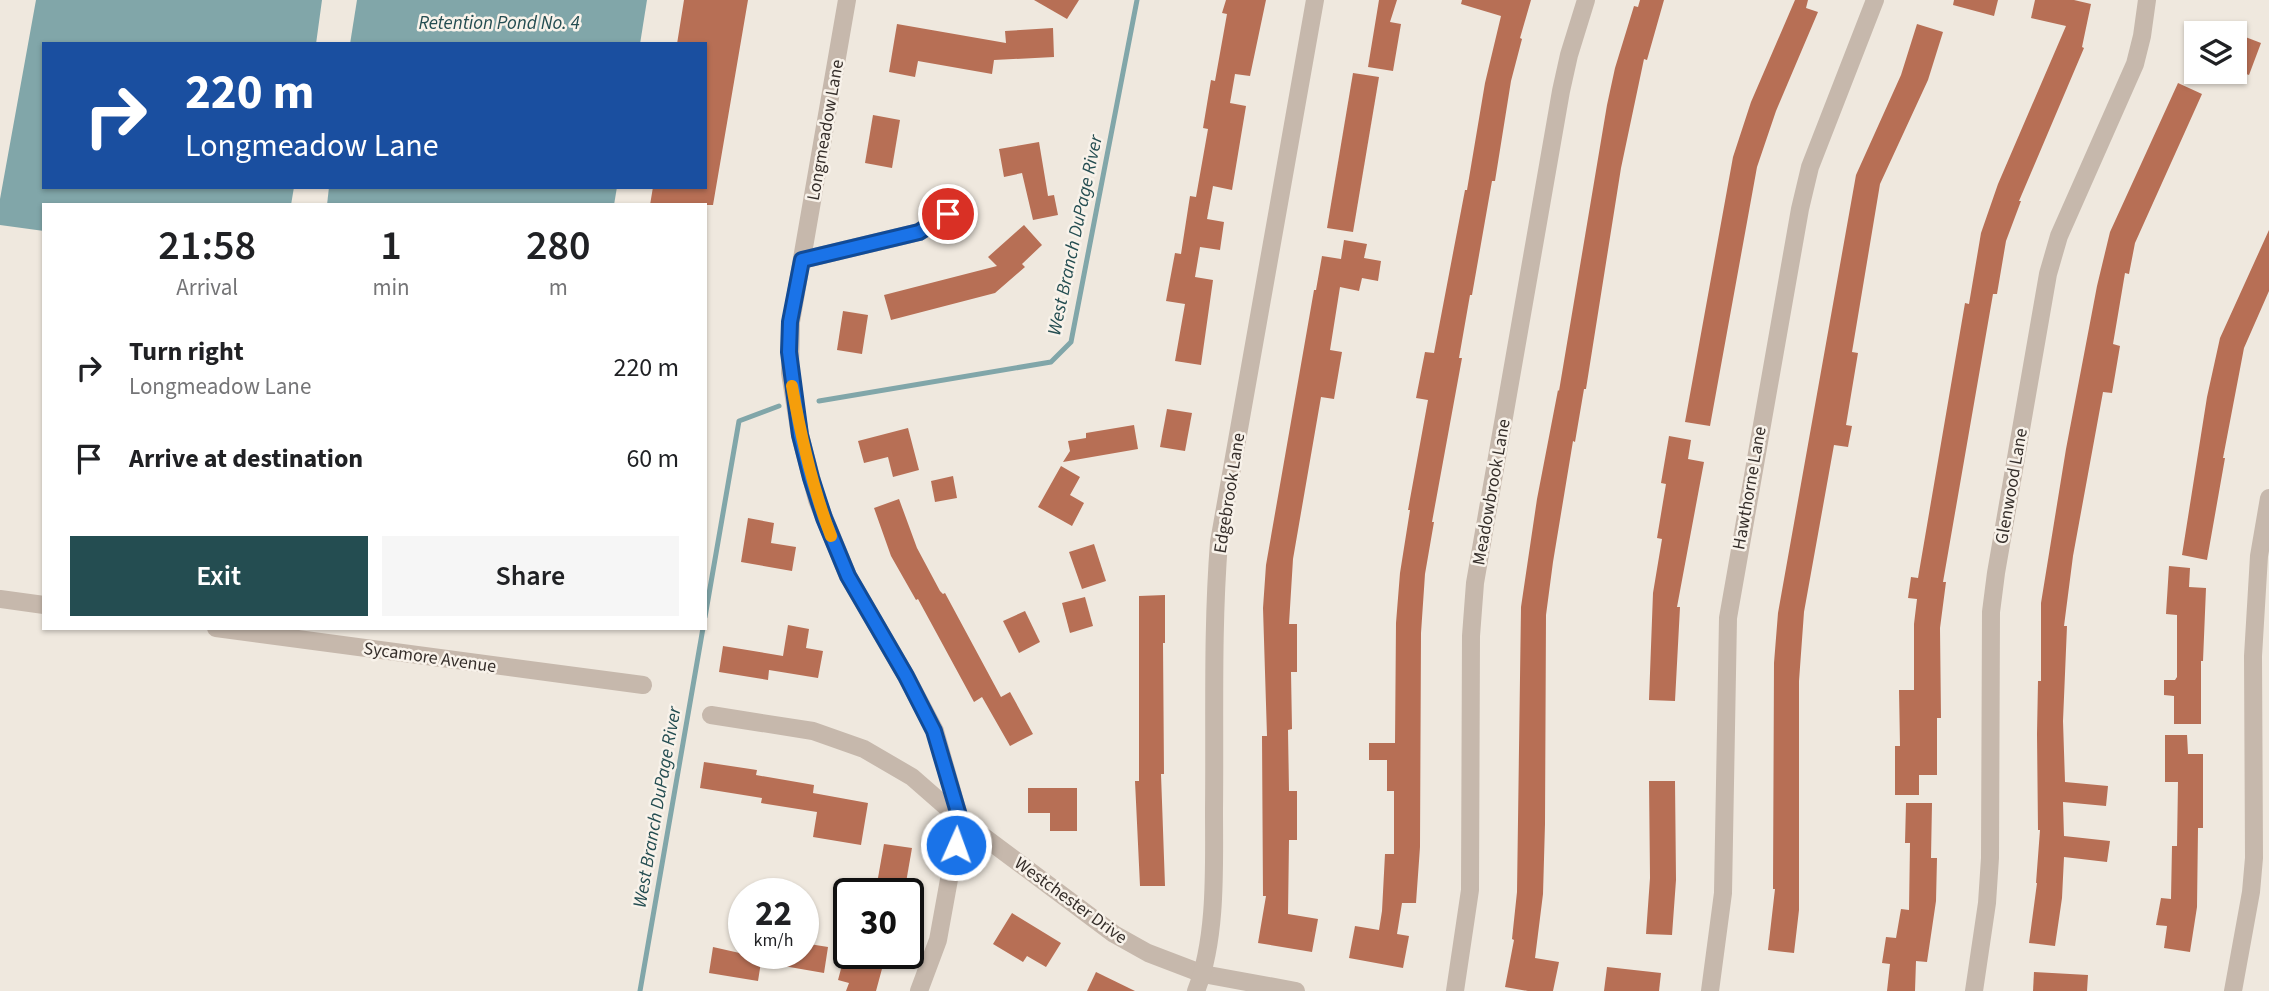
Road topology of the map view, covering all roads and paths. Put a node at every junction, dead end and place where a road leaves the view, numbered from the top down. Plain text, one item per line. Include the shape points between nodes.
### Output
1 (847, 0) edge
2 (1315, 0) edge
3 (1586, 0) edge
4 (1874, 0) edge
5 (2147, 0) edge
6 (948, 214) dead end
7 (802, 260) junction
8 (2269, 500) edge
9 (0, 600) edge
10 (42, 605) edge
11 (231, 630) edge
12 (643, 685) dead end
13 (711, 715) dead end
14 (960, 819) junction
15 (1199, 983) edge
16 (919, 991) edge
17 (1296, 991) edge
18 (1454, 991) edge
19 (1710, 991) edge
20 (1974, 991) edge
21 (2234, 991) edge

1 - 7 street, Longmeadow Lane
2 - 15 street, Edgebrook Lane via 1219,542 1214,880
3 - 18 street, Meadowbrook Lane via 1561,92 1475,583 1470,890
4 - 19 street, Hawthorne Lane via 1810,167 1737,559 1725,677 1723,893
5 - 20 street, Glenwood Lane via 2135,64 2059,236 2035,344 1991,612 1990,858
6 - 7 street via 919,232
7 - 14 street, Longmeadow Lane via 790,322 790,373 817,500 848,576 934,731
8 - 21 street via 2259,556 2253,642 2254,858
9 - 10 street
11 - 12 street, Sycamore Avenue
13 - 14 street, Westchester Drive via 813,731 864,749 912,777
14 - 15 street, Westchester Drive via 1114,934
14 - 16 street, Longmeadow Lane via 938,940
15 - 17 street, Westchester Drive

